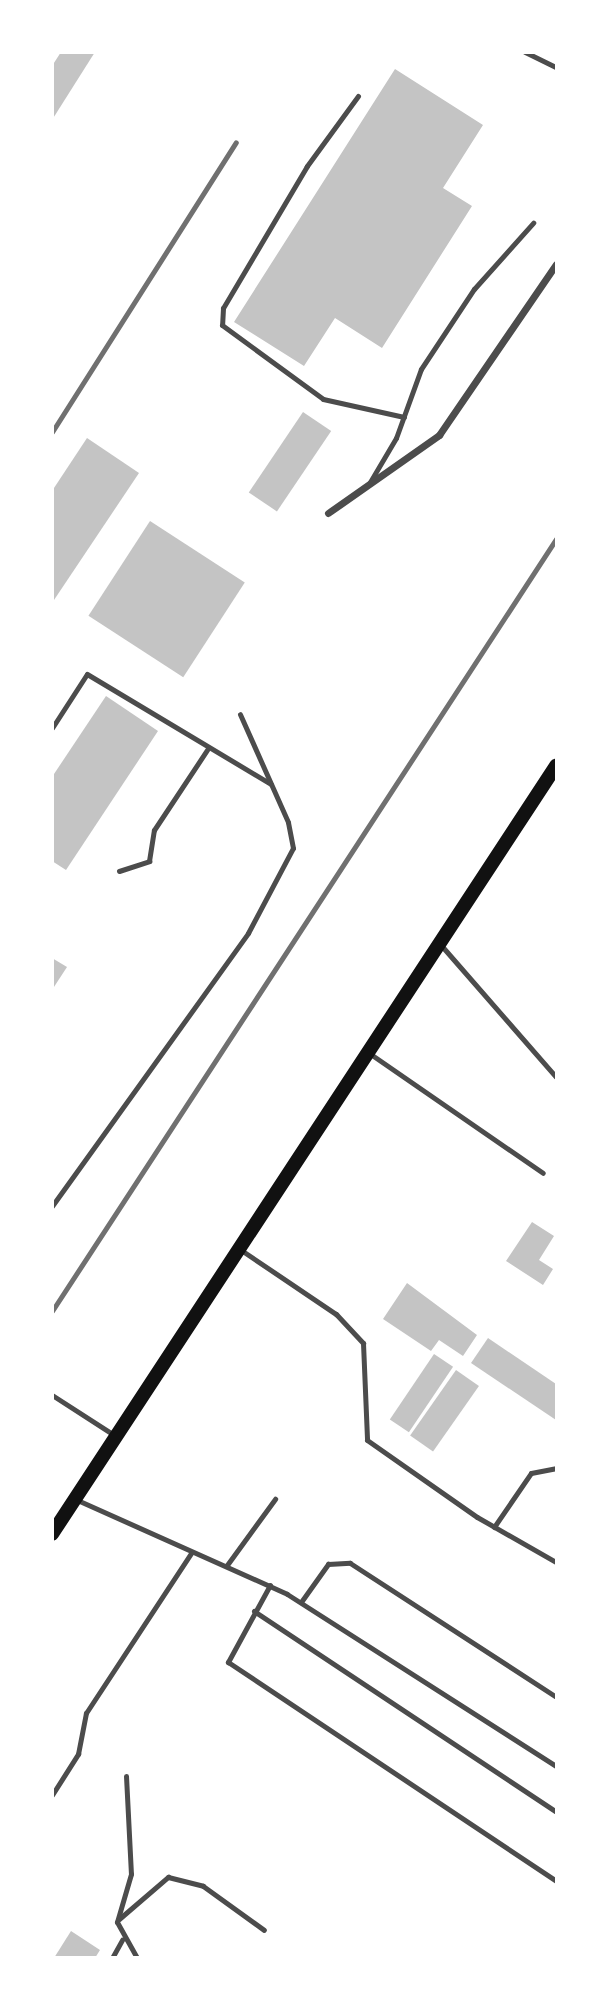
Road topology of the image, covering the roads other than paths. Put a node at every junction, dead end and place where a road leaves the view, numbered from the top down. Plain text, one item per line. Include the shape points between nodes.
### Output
1 (525, 52) edge
2 (556, 67) edge
3 (358, 96) dead end
4 (533, 223) dead end
5 (556, 264) edge
6 (404, 417) junction
7 (365, 490) junction
8 (328, 513) dead end
9 (240, 714) dead end
10 (52, 728) edge
11 (206, 750) junction
12 (556, 766) edge
13 (271, 784) junction
14 (119, 871) dead end
15 (440, 944) junction
16 (369, 1053) junction
17 (556, 1077) edge
18 (543, 1173) dead end
19 (52, 1206) edge
20 (240, 1249) junction
21 (52, 1395) edge
22 (117, 1436) junction
23 (556, 1468) edge
24 (75, 1499) junction
25 (275, 1499) dead end
26 (494, 1527) junction
27 (52, 1534) edge
28 (191, 1553) junction
29 (556, 1562) edge
30 (227, 1565) junction
31 (270, 1585) junction
32 (301, 1602) junction
33 (254, 1611) junction
34 (556, 1697) edge
35 (556, 1766) edge
36 (126, 1776) dead end
37 (52, 1795) edge
38 (556, 1812) edge
39 (556, 1881) edge
40 (117, 1922) junction
41 (264, 1930) dead end
42 (122, 1940) junction
43 (112, 1958) edge
44 (137, 1958) edge

1 - 2 lane
3 - 6 lane via 307,166 223,308 222,325 323,399
4 - 6 lane via 474,289 421,369
5 - 7 street via 439,435
6 - 7 lane
7 - 8 street
9 - 13 lane
10 - 11 lane via 88,674
11 - 13 lane
11 - 14 lane via 154,830 149,861
12 - 15 main road
13 - 19 lane via 293,848 274,890
15 - 16 main road
15 - 17 lane
16 - 18 lane
16 - 20 main road
20 - 22 main road
20 - 26 lane via 336,1314 363,1343 368,1440
21 - 22 lane
22 - 24 main road
23 - 26 lane via 531,1473
24 - 27 main road
24 - 28 lane
25 - 30 lane
26 - 29 lane
28 - 30 lane
28 - 37 lane via 86,1713 78,1754
30 - 31 lane
31 - 32 lane
31 - 33 lane
32 - 34 lane via 328,1564 350,1563
32 - 35 lane
33 - 38 lane
33 - 39 lane via 228,1662
36 - 40 lane via 131,1874
40 - 41 lane via 168,1877 203,1886
40 - 42 lane
42 - 43 lane
42 - 44 lane

